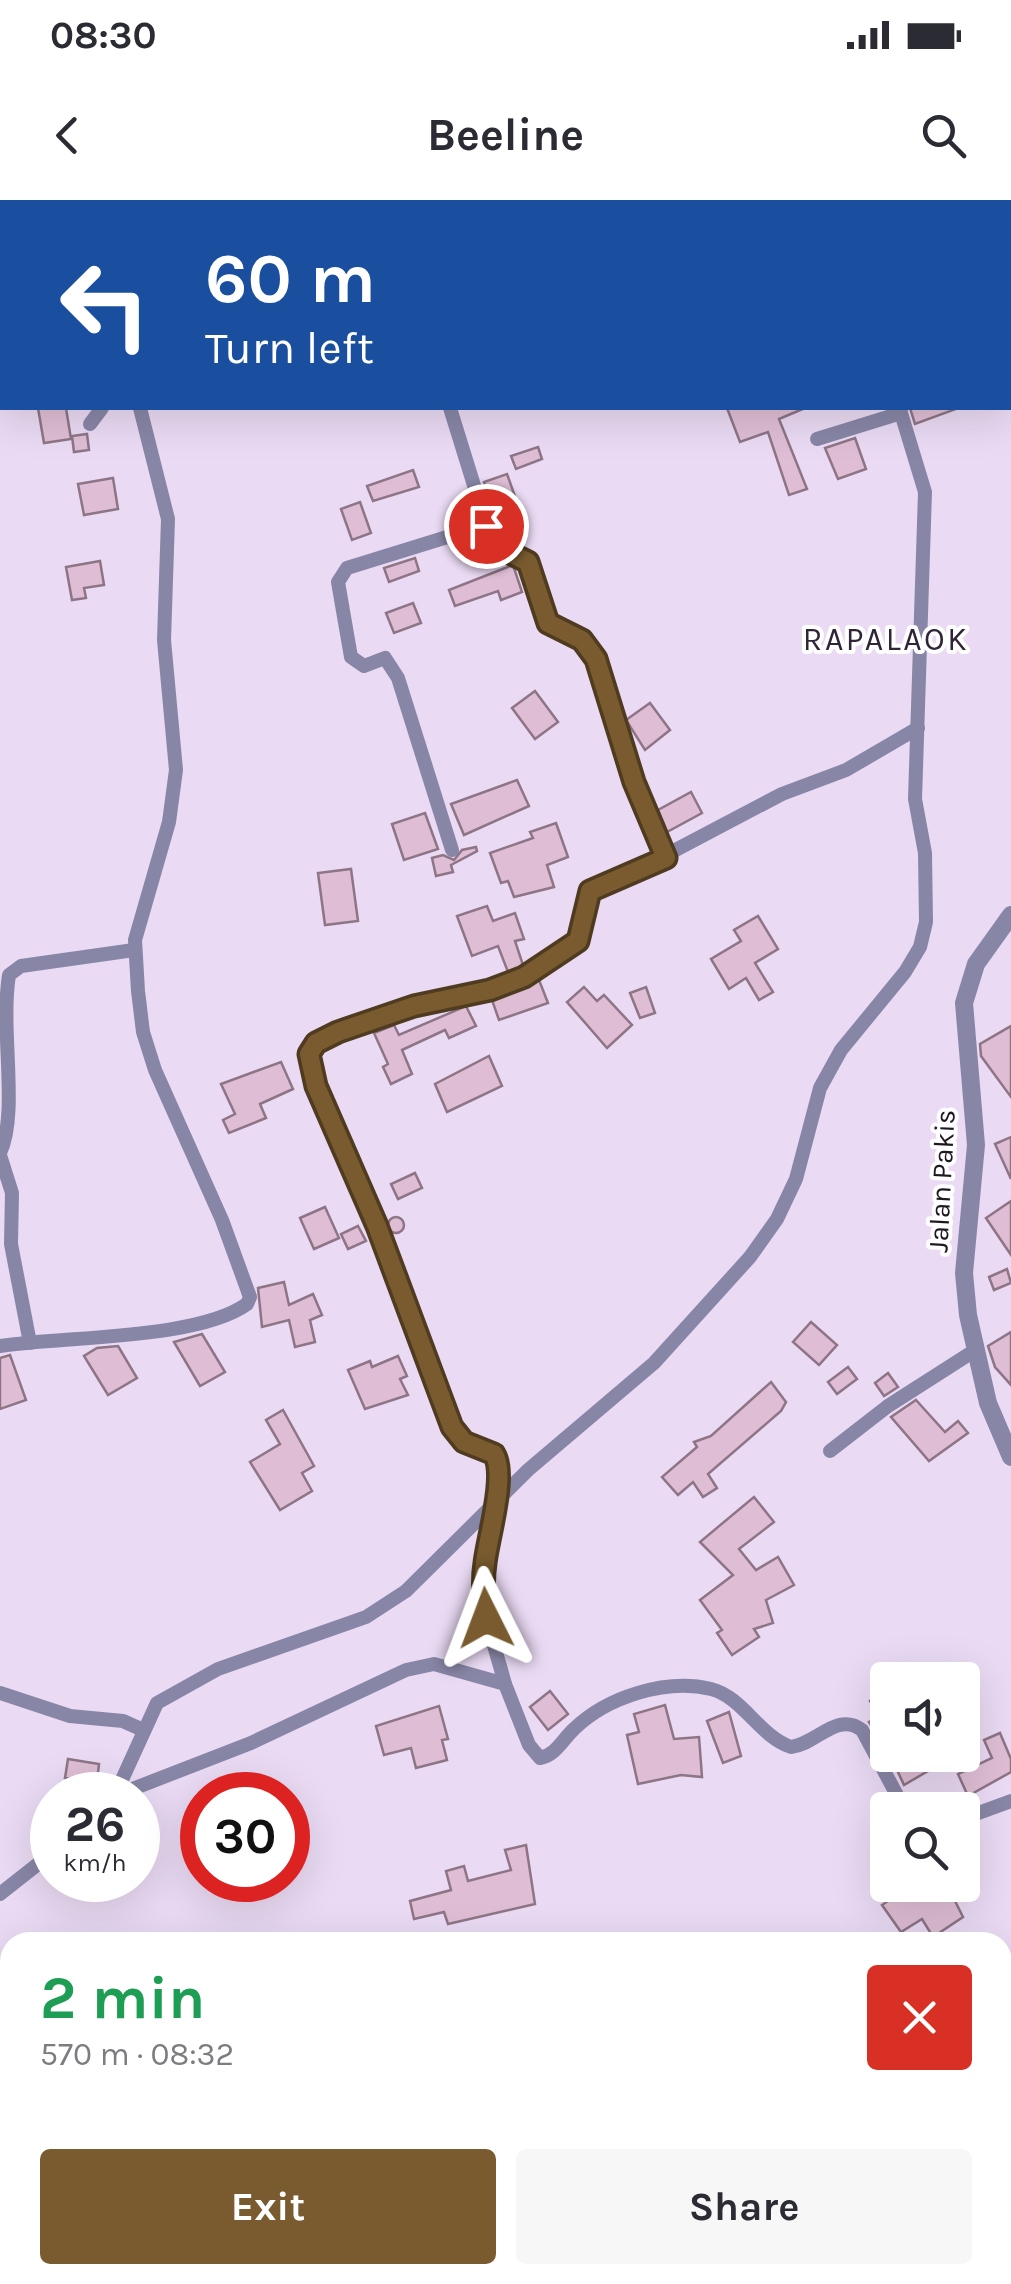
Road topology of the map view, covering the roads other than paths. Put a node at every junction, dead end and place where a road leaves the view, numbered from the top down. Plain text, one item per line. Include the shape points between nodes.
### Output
1 (100, 410) edge
2 (141, 410) edge
3 (451, 410) edge
4 (900, 410) edge
5 (90, 424) dead end
6 (817, 439) dead end
7 (486, 526) junction
8 (918, 728) junction
9 (452, 850) dead end
10 (666, 855) junction
11 (1011, 915) edge
12 (134, 950) junction
13 (0, 1154) edge
14 (30, 1343) junction
15 (0, 1346) edge
16 (974, 1350) junction
17 (830, 1451) dead end
18 (1011, 1457) edge
19 (497, 1502) junction
20 (505, 1684) junction
21 (0, 1693) edge
22 (143, 1730) junction
23 (126, 1772) edge
24 (160, 1778) edge
25 (895, 1792) edge
26 (1011, 1802) edge
27 (980, 1813) edge
28 (30, 1870) edge
29 (0, 1894) edge

1 - 5 street
2 - 12 street via 168,519 164,640 176,770 170,822
3 - 7 street
4 - 6 street
4 - 8 street via 925,492
7 - 9 street via 347,568 338,582 352,658 364,666 385,658 398,678
7 - 10 street via 498,547 528,562 548,623 582,640 596,659 634,782
8 - 10 street via 846,770 782,794
8 - 19 street via 914,799 926,853 920,947 820,1088 796,1179 776,1218 750,1257 654,1363
10 - 19 street via 661,864 590,891 578,941 524,977 338,1032 309,1054 452,1427 464,1442 497,1458
11 - 16 street, Jalan Pakis via 976,964 964,1003 976,1145 964,1273
12 - 13 street via 21,966 9,975 1,1047 10,1126
12 - 14 street via 143,1032 155,1070 222,1220 249,1300 228,1315 132,1334
13 - 14 street via 12,1193 12,1244
14 - 15 street
16 - 17 street
16 - 18 street, Jalan Pakis
19 - 20 street via 482,1590
19 - 22 street via 430,1571 366,1618 181,1686 157,1703
20 - 24 street via 434,1664 406,1670
20 - 25 street via 540,1758 607,1706 658,1687 716,1690 792,1747 852,1723
21 - 22 street
22 - 23 street
26 - 27 street
28 - 29 street

